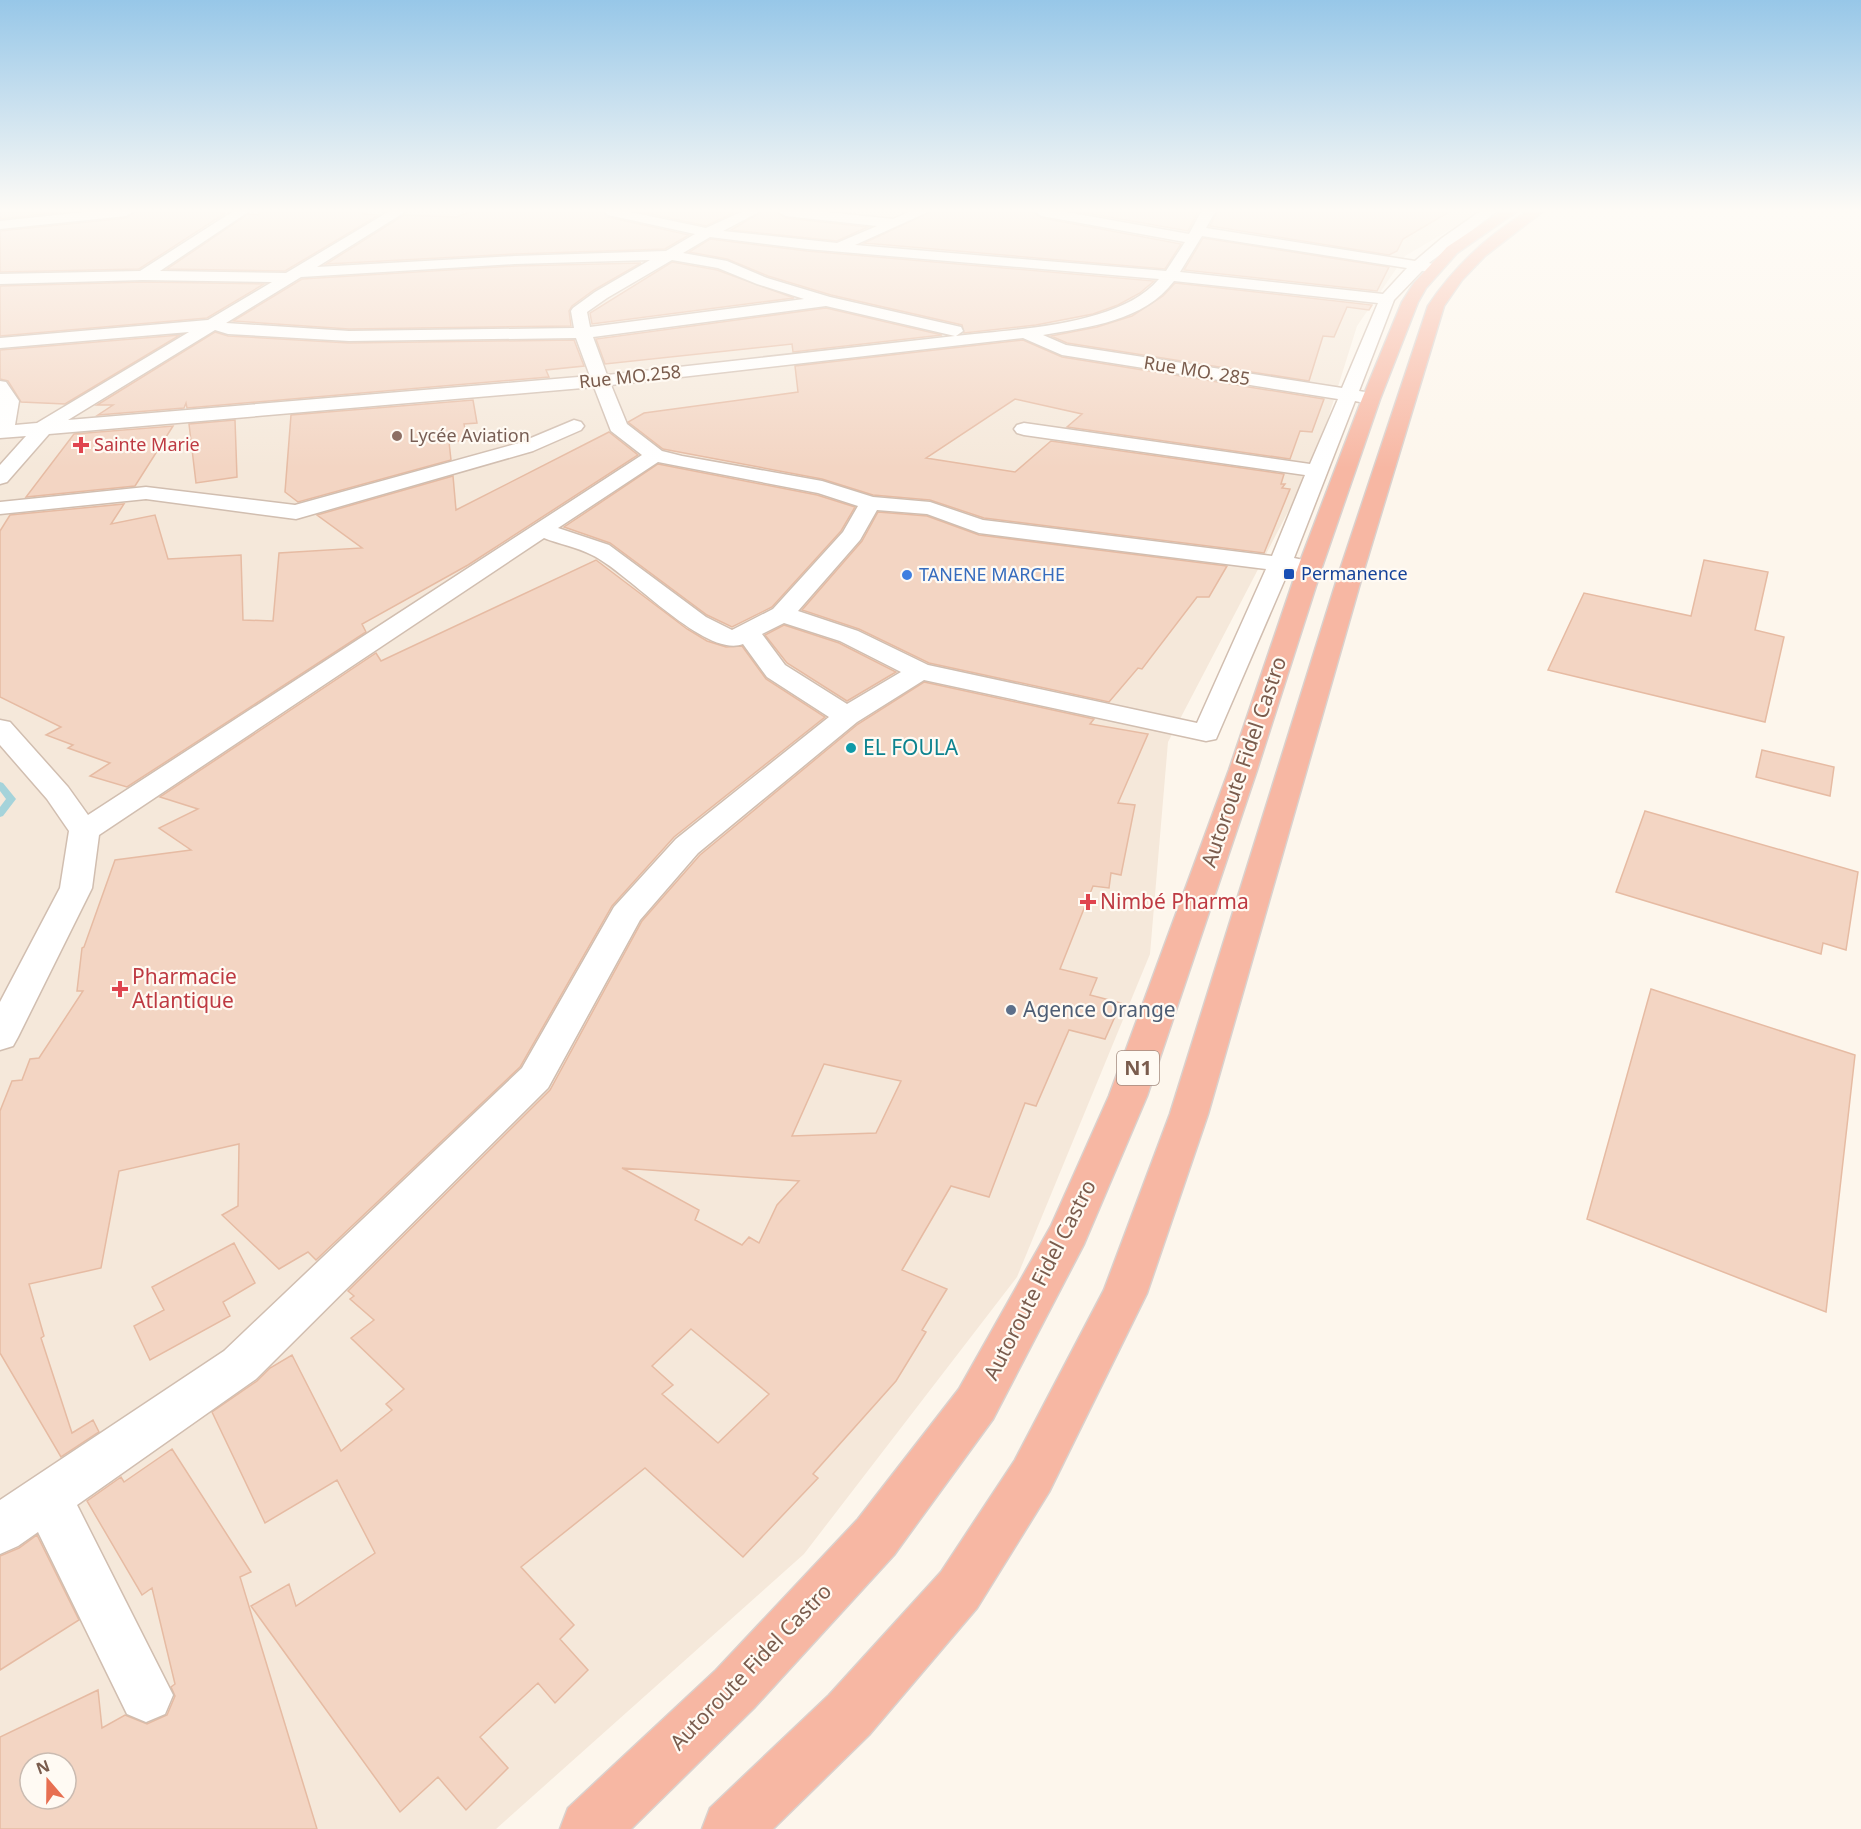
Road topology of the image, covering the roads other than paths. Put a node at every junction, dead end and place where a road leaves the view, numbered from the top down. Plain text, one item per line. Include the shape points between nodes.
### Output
1 (257, 297) edge
2 (598, 297) edge
3 (814, 297) edge
4 (1149, 297) edge
5 (1372, 297) edge
6 (1412, 297) edge
7 (1442, 297) edge
8 (1387, 299) joint
9 (826, 301) junction
10 (213, 325) junction
11 (583, 333) junction
12 (1025, 333) junction
13 (989, 337) junction
14 (0, 344) edge
15 (3, 381) edge
16 (600, 381) junction
17 (1359, 397) junction
18 (574, 426) dead end
19 (44, 427) junction
20 (1024, 429) dead end
21 (2, 432) edge
22 (655, 454) junction
23 (1317, 471) junction
24 (0, 478) edge
25 (870, 503) junction
26 (0, 508) edge
27 (541, 530) junction
28 (1295, 566) junction
29 (782, 614) junction
30 (747, 632) junction
31 (920, 671) junction
32 (847, 716) junction
33 (0, 728) edge
34 (84, 831) junction
35 (0, 1037) edge
36 (47, 1497) junction
37 (0, 1529) edge
38 (146, 1695) dead end
39 (589, 1829) edge
40 (731, 1829) edge

1 - 10 street
2 - 11 street via 579,312
3 - 9 street
4 - 12 street, Rue MO.258 via 1087,322
5 - 8 street
6 - 17 highway, Autoroute Fidel Castro / N1
7 - 40 highway via 1436,306 1348,584 1189,1114 1125,1293 1032,1476 959,1590 849,1715
8 - 17 street
9 - 11 street
9 - 13 street via 924,326
10 - 11 street via 349,336
10 - 14 street
10 - 19 street
11 - 16 street
12 - 13 street, Rue MO.258
12 - 17 street, Rue MO. 285 via 1062,350
13 - 16 street, Rue MO.258
15 - 21 street via 10,401
16 - 19 street, Rue MO.258
16 - 22 street via 618,427
17 - 23 street
17 - 28 highway, Autoroute Fidel Castro / N1
18 - 26 street via 526,447 296,512 146,493
19 - 21 street, Rue MO.258
19 - 24 street
20 - 23 street
22 - 25 street via 680,462 822,487
22 - 27 street
23 - 28 street
25 - 28 street via 930,508 979,526
25 - 29 street via 852,535
27 - 30 street via 601,550 697,622 732,640
27 - 34 street
28 - 31 street via 1206,733
28 - 39 highway, Autoroute Fidel Castro / N1 via 1243,770 1128,1096 1069,1232 975,1404 876,1537 735,1689
29 - 30 street
29 - 31 street via 849,636
30 - 32 street via 776,671
31 - 32 street
32 - 36 street via 687,846 626,915 536,1078 240,1365
33 - 34 street via 58,793
34 - 35 street via 76,888
36 - 37 street
36 - 38 street

